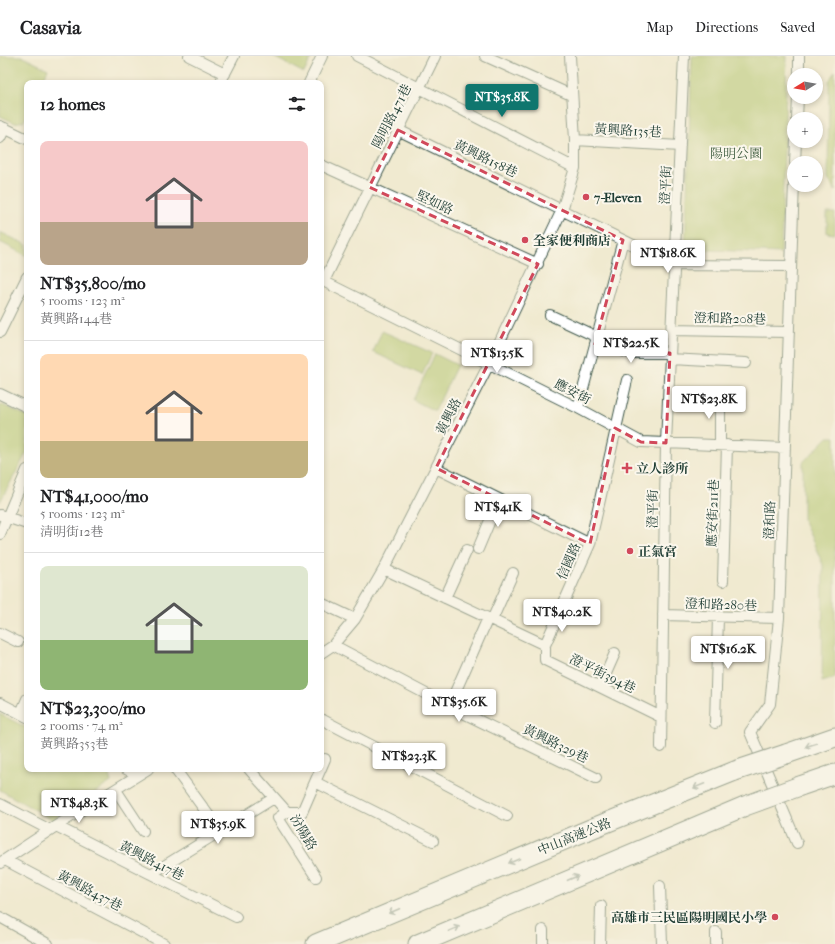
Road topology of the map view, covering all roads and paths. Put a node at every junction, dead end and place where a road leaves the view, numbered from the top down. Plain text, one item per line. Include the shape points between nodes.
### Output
1 (189, 56) edge
2 (234, 56) edge
3 (322, 56) edge
4 (357, 56) edge
5 (435, 56) edge
6 (485, 56) edge
7 (570, 56) edge
8 (684, 56) edge
9 (799, 56) edge
10 (799, 68) edge
11 (222, 78) edge
12 (310, 80) edge
13 (419, 88) junction
14 (571, 95) junction
15 (2, 127) edge
16 (398, 130) junction
17 (0, 138) edge
18 (24, 138) edge
19 (575, 140) junction
20 (680, 146) junction
21 (324, 166) edge
22 (575, 168) junction
23 (369, 187) junction
24 (794, 192) edge
25 (562, 210) junction
26 (624, 240) junction
27 (538, 264) junction
28 (674, 265) junction
29 (790, 266) junction
30 (324, 276) edge
31 (324, 281) edge
32 (24, 283) edge
33 (550, 315) dead end
34 (671, 330) junction
35 (0, 332) edge
36 (789, 332) junction
37 (596, 340) junction
38 (670, 356) junction
39 (746, 363) dead end
40 (489, 364) junction
41 (627, 380) dead end
42 (0, 394) edge
43 (720, 395) dead end
44 (24, 406) edge
45 (578, 408) junction
46 (616, 428) junction
47 (666, 443) junction
48 (723, 445) junction
49 (785, 448) junction
50 (436, 468) junction
51 (24, 476) edge
52 (499, 499) junction
53 (3, 515) edge
54 (24, 523) edge
55 (0, 534) edge
56 (590, 544) junction
57 (478, 549) dead end
58 (467, 550) dead end
59 (384, 569) junction
60 (513, 573) dead end
61 (723, 582) dead end
62 (445, 598) junction
63 (324, 605) edge
64 (663, 615) junction
65 (718, 617) junction
66 (779, 618) junction
67 (355, 619) junction
68 (490, 619) junction
69 (0, 633) edge
70 (18, 642) dead end
71 (333, 645) junction
72 (545, 645) junction
73 (324, 651) edge
74 (615, 653) dead end
75 (600, 687) junction
76 (0, 703) edge
77 (449, 706) junction
78 (24, 715) edge
79 (661, 717) junction
80 (324, 721) edge
81 (715, 723) dead end
82 (835, 737) edge
83 (661, 747) dead end
84 (132, 772) edge
85 (143, 772) edge
86 (177, 772) edge
87 (252, 772) edge
88 (319, 772) edge
89 (835, 774) edge
90 (138, 775) junction
91 (596, 778) dead end
92 (315, 782) junction
93 (116, 790) junction
94 (274, 798) junction
95 (0, 804) edge
96 (288, 812) junction
97 (507, 816) dead end
98 (53, 828) junction
99 (143, 831) dead end
100 (220, 831) junction
101 (433, 841) dead end
102 (797, 843) dead end
103 (2, 861) edge
104 (151, 874) junction
105 (316, 877) dead end
106 (660, 886) dead end
107 (600, 906) dead end
108 (0, 917) edge
109 (236, 917) dead end
110 (543, 930) dead end
111 (716, 932) dead end
112 (48, 944) edge
113 (164, 944) edge
114 (316, 944) edge
115 (418, 944) edge
116 (542, 944) edge
117 (600, 944) edge
118 (662, 944) edge
119 (716, 944) edge

1 - 11 street
2 - 11 street
3 - 12 street
4 - 13 street
5 - 13 street, 陽明路471巷
6 - 14 street
7 - 14 street, 黃興路
8 - 20 street, 澄平街
9 - 10 street
13 - 16 street, 陽明路471巷
13 - 22 street
14 - 19 street, 黃興路
15 - 17 street
15 - 18 street
16 - 23 street, 陽明路471巷
16 - 25 street, 黃興路158巷
19 - 20 street, 黃興路135巷
19 - 22 street, 黃興路
20 - 28 street, 澄平街
21 - 23 street, 堅如路
22 - 25 street, 黃興路
23 - 27 street, 堅如路
23 - 30 street, 陽明路471巷
24 - 29 street, 澄和路
25 - 26 street, 黃興路158巷
25 - 27 street, 黃興路
26 - 28 street, 黃興路158巷
26 - 37 street
27 - 40 street, 黃興路
28 - 29 street
28 - 34 street, 澄平街
29 - 36 street, 澄和路
31 - 40 street, 應安街
32 - 35 street
33 - 37 street
34 - 36 street, 澄和路208巷
34 - 38 street, 澄平街
36 - 49 street, 澄和路
37 - 38 street via 633,353
37 - 45 street
38 - 39 street
38 - 47 street, 澄平街
40 - 45 street, 應安街
40 - 50 street, 黃興路
41 - 46 street, 信國路
42 - 44 street
43 - 48 street, 應安街211巷
45 - 46 street, 應安街
46 - 47 street, 應安街 via 642,442
46 - 56 street, 信國路
47 - 48 street, 應安街
47 - 64 street, 澄平街
48 - 49 street, 應安街
48 - 61 street, 應安街211巷
49 - 66 street, 澄和路
50 - 52 street
50 - 59 street, 黃興路
51 - 53 street
52 - 56 street
52 - 57 street
53 - 54 street
53 - 55 street
56 - 72 street, 信國路
58 - 62 street
59 - 62 street
59 - 67 street, 黃興路
60 - 68 street
62 - 68 street
63 - 67 street
64 - 65 street, 澄和路280巷
64 - 79 street, 澄平街
65 - 66 street, 澄和路280巷
65 - 81 street
66 - 102 street, 澄和路 via 770,704 750,732
67 - 71 street, 黃興路
68 - 72 street
68 - 77 street
69 - 70 street
71 - 73 street, 黃興路
71 - 77 street, 黃興路329巷
72 - 75 street, 澄平街394巷 via 546,660
74 - 75 street
75 - 79 street, 澄平街394巷
76 - 78 street
77 - 91 street, 黃興路329巷
79 - 83 street, 澄平街
80 - 97 street
82 -> 114 highway, 中山高速公路, bridge via 735,771
84 - 90 street
85 - 90 street
86 - 100 street
87 - 94 street, 汾陽路
88 - 92 street
115 -> 89 highway, bridge via 746,806
90 - 93 street
92 - 96 street via 302,812
92 - 101 street
93 - 98 street
93 - 99 street
94 - 96 street, 汾陽路
94 - 100 street
95 - 98 street, 黃興路417巷
96 - 105 street, 汾陽路 via 278,818
98 - 103 street
98 - 104 street, 黃興路417巷
100 - 104 street
103 - 113 street, 黃興路437巷
104 - 109 street, 黃興路417巷
106 - 118 street
107 - 117 street
108 - 112 street
110 - 116 street
111 - 119 street

